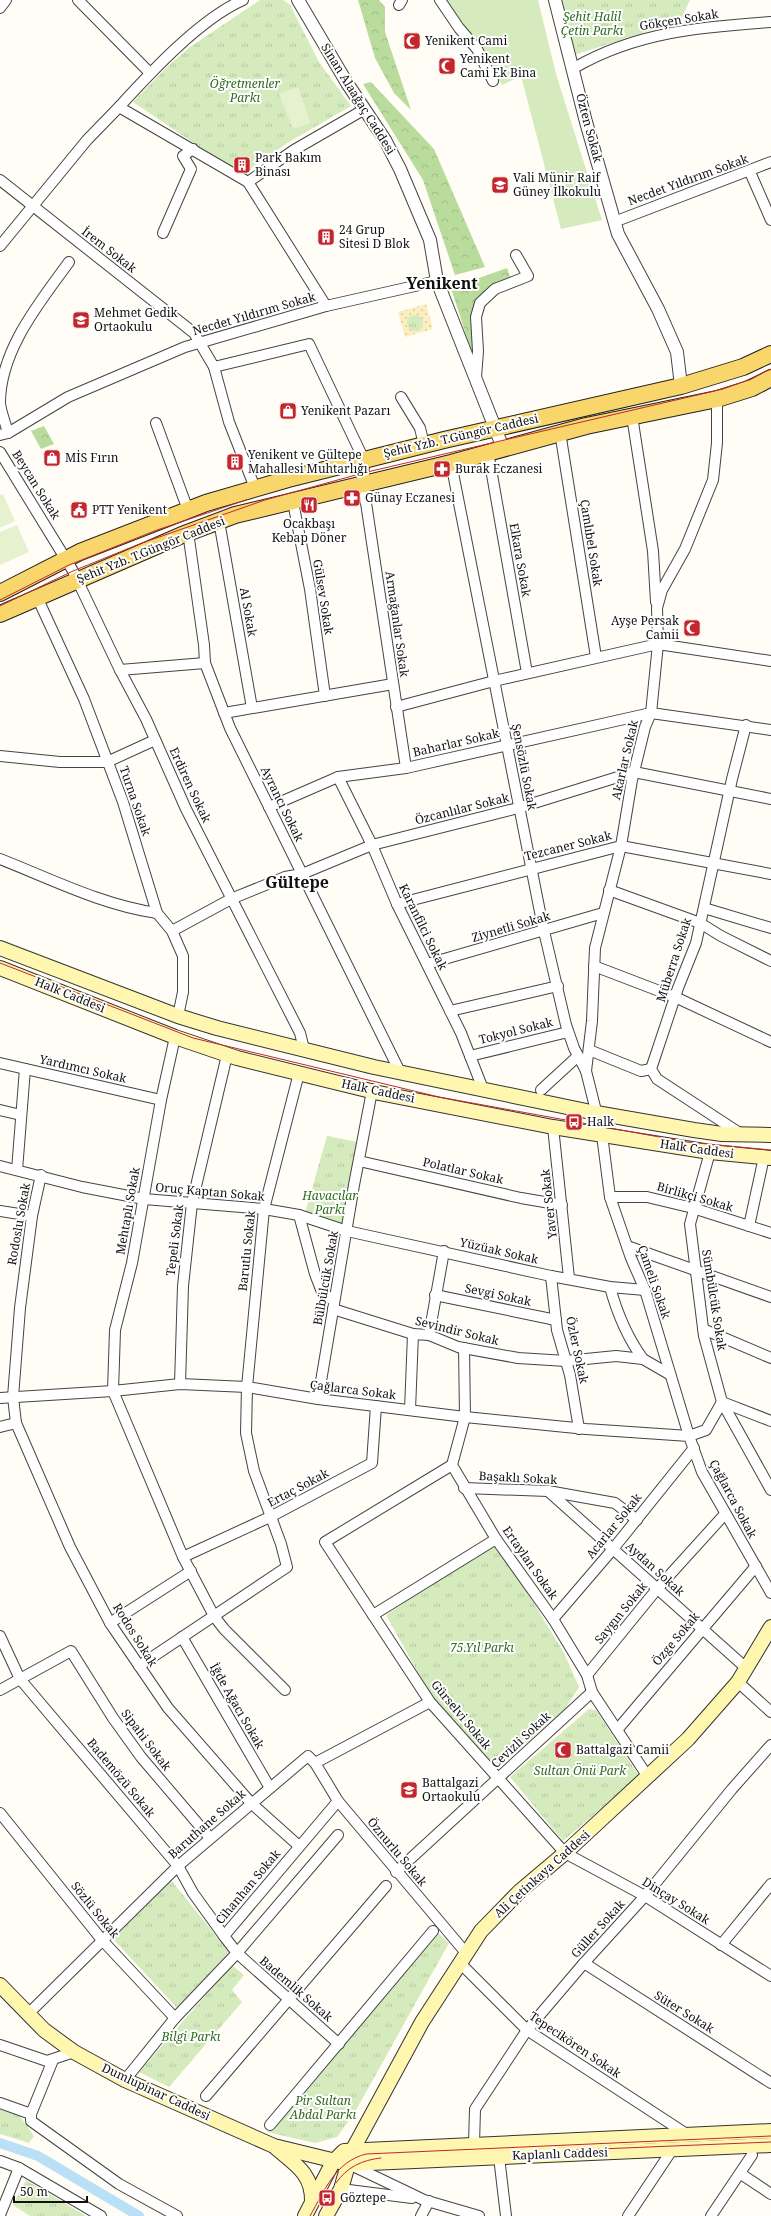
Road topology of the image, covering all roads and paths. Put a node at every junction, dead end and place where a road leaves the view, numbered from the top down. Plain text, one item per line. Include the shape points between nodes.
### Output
1 (6, 0) edge
2 (78, 0) edge
3 (243, 0) edge
4 (298, 0) edge
5 (440, 0) edge
6 (555, 0) edge
7 (0, 8) edge
8 (771, 22) edge
9 (574, 68) junction
10 (150, 73) junction
11 (493, 81) dead end
12 (119, 106) junction
13 (365, 109) junction
14 (193, 149) junction
15 (771, 162) edge
16 (750, 172) junction
17 (0, 180) edge
18 (248, 182) junction
19 (31, 206) junction
20 (771, 220) edge
21 (614, 222) junction
22 (163, 232) dead end
23 (0, 246) edge
24 (516, 255) dead end
25 (68, 262) dead end
26 (437, 281) junction
27 (326, 306) junction
28 (200, 343) junction
29 (771, 354) edge
30 (214, 367) junction
31 (476, 377) junction
32 (771, 378) edge
33 (681, 386) junction
34 (401, 397) dead end
35 (717, 399) junction
36 (632, 416) junction
37 (156, 423) dead end
38 (496, 428) junction
39 (560, 432) junction
40 (4, 434) edge
41 (424, 445) junction
42 (495, 450) junction
43 (0, 452) edge
44 (364, 460) junction
45 (451, 463) junction
46 (363, 483) junction
47 (255, 488) junction
48 (293, 502) junction
49 (188, 510) junction
50 (219, 521) junction
51 (50, 532) joint
52 (188, 532) junction
53 (66, 559) junction
54 (78, 580) junction
55 (0, 593) edge
56 (37, 597) junction
57 (657, 608) junction
58 (0, 614) edge
59 (658, 644) junction
60 (596, 657) junction
61 (771, 661) edge
62 (205, 663) junction
63 (120, 670) junction
64 (527, 673) junction
65 (494, 681) junction
66 (393, 684) junction
67 (325, 696) junction
68 (396, 707) junction
69 (252, 708) junction
70 (224, 713) junction
71 (651, 713) junction
72 (746, 725) junction
73 (771, 730) edge
74 (155, 740) junction
75 (506, 745) junction
76 (0, 756) edge
77 (107, 762) junction
78 (406, 768) junction
79 (634, 772) junction
80 (338, 777) junction
81 (729, 790) junction
82 (771, 799) edge
83 (269, 807) junction
84 (518, 808) junction
85 (372, 845) junction
86 (621, 846) junction
87 (0, 860) edge
88 (714, 864) junction
89 (531, 868) junction
90 (302, 874) junction
91 (771, 874) edge
92 (609, 890) junction
93 (231, 899) junction
94 (397, 904) junction
95 (704, 908) junction
96 (157, 913) junction
97 (603, 913) junction
98 (700, 923) junction
99 (771, 928) edge
100 (172, 931) junction
101 (544, 931) junction
102 (0, 948) edge
103 (771, 961) edge
104 (427, 964) junction
105 (594, 966) junction
106 (0, 968) edge
107 (558, 986) junction
108 (675, 997) junction
109 (450, 1011) junction
110 (178, 1016) junction
111 (568, 1032) junction
112 (175, 1037) junction
113 (771, 1042) edge
114 (304, 1049) junction
115 (588, 1050) junction
116 (227, 1055) junction
117 (470, 1056) junction
118 (578, 1056) junction
119 (0, 1063) edge
120 (24, 1069) junction
121 (651, 1069) junction
122 (586, 1071) junction
123 (400, 1072) junction
124 (299, 1073) junction
125 (483, 1089) junction
126 (540, 1090) dead end
127 (372, 1091) junction
128 (161, 1100) junction
129 (0, 1110) edge
130 (596, 1113) junction
131 (21, 1115) junction
132 (553, 1127) junction
133 (741, 1134) junction
134 (602, 1135) junction
135 (771, 1135) edge
136 (710, 1152) junction
137 (767, 1157) edge
138 (359, 1160) junction
139 (0, 1166) edge
140 (16, 1170) junction
141 (41, 1175) junction
142 (610, 1197) junction
143 (144, 1199) junction
144 (192, 1203) junction
145 (562, 1205) junction
146 (693, 1208) junction
147 (264, 1209) junction
148 (0, 1211) edge
149 (299, 1215) junction
150 (32, 1216) junction
151 (749, 1226) junction
152 (347, 1231) junction
153 (771, 1233) edge
154 (627, 1246) junction
155 (444, 1252) junction
156 (695, 1269) junction
157 (551, 1276) junction
158 (569, 1278) junction
159 (610, 1287) junction
160 (645, 1290) junction
161 (435, 1295) junction
162 (771, 1297) edge
163 (334, 1305) junction
164 (556, 1320) junction
165 (703, 1329) junction
166 (413, 1334) junction
167 (429, 1335) junction
168 (464, 1348) junction
169 (771, 1358) edge
170 (643, 1359) junction
171 (566, 1361) junction
172 (669, 1374) junction
173 (180, 1384) junction
174 (247, 1387) junction
175 (113, 1391) junction
176 (13, 1397) junction
177 (0, 1398) edge
178 (318, 1399) junction
179 (722, 1402) junction
180 (376, 1406) junction
181 (410, 1410) junction
182 (465, 1417) junction
183 (771, 1421) edge
184 (16, 1423) junction
185 (0, 1427) edge
186 (579, 1429) junction
187 (689, 1436) junction
188 (694, 1448) junction
189 (452, 1465) junction
190 (464, 1488) junction
191 (771, 1490) edge
192 (548, 1491) junction
193 (725, 1514) junction
194 (270, 1517) junction
195 (637, 1520) junction
196 (496, 1539) junction
197 (613, 1549) junction
198 (183, 1557) junction
199 (756, 1566) junction
200 (190, 1570) junction
201 (657, 1589) junction
202 (771, 1593) edge
203 (373, 1615) junction
204 (214, 1616) junction
205 (553, 1619) junction
206 (110, 1623) junction
207 (771, 1626) edge
208 (702, 1628) junction
209 (0, 1636) edge
210 (182, 1637) junction
211 (139, 1666) junction
212 (745, 1666) junction
213 (587, 1676) junction
214 (20, 1679) junction
215 (738, 1682) junction
216 (0, 1690) edge
217 (285, 1690) dead end
218 (592, 1692) junction
219 (430, 1702) junction
220 (771, 1712) edge
221 (617, 1730) junction
222 (771, 1746) edge
223 (314, 1763) junction
224 (648, 1777) junction
225 (499, 1779) junction
226 (270, 1788) junction
227 (338, 1801) junction
228 (251, 1804) junction
229 (0, 1813) edge
230 (338, 1836) dead end
231 (210, 1838) junction
232 (299, 1846) junction
233 (565, 1853) junction
234 (178, 1866) junction
235 (396, 1872) junction
236 (771, 1884) edge
237 (386, 1886) dead end
238 (645, 1896) junction
239 (433, 1931) dead end
240 (224, 1936) junction
241 (102, 1940) junction
242 (721, 1945) junction
243 (237, 1953) junction
244 (463, 1958) junction
245 (584, 1963) junction
246 (771, 1976) edge
247 (0, 1985) edge
248 (289, 2000) junction
249 (28, 2014) junction
250 (175, 2018) junction
251 (527, 2030) junction
252 (339, 2044) junction
253 (0, 2045) edge
254 (74, 2052) junction
255 (52, 2060) junction
256 (125, 2080) junction
257 (771, 2083) edge
258 (206, 2096) dead end
259 (0, 2103) edge
260 (30, 2114) junction
261 (270, 2125) dead end
262 (771, 2131) edge
263 (688, 2135) junction
264 (474, 2144) junction
265 (274, 2146) junction
266 (771, 2146) edge
267 (672, 2150) junction
268 (752, 2155) dead end
269 (350, 2157) junction
270 (499, 2157) junction
271 (0, 2162) edge
272 (333, 2162) junction
273 (19, 2168) junction
274 (741, 2174) junction
275 (340, 2188) junction
276 (771, 2194) edge
277 (425, 2200) junction
278 (309, 2210) edge
279 (0, 2215) edge
280 (101, 2216) edge
281 (177, 2216) edge
282 (326, 2216) edge
283 (421, 2216) edge
284 (479, 2216) edge
285 (506, 2216) edge
286 (628, 2216) edge
287 (711, 2216) edge

1 - 7 street
2 - 10 street
3 - 10 street via 200,28
4 - 13 street, Sinan Alaağaç Caddesi
5 - 11 street via 477,49
6 - 9 street, Özten Sokak
8 - 9 street, Gökçen Sokak via 683,30 637,40 591,58
9 - 21 street, Özten Sokak
10 - 12 street
12 - 14 street
12 - 19 street
13 - 18 street via 294,150
13 - 26 street, Sinan Alaağaç Caddesi via 385,140 420,214 430,240
14 - 18 street
14 - 22 street via 183,156 191,169
15 - 16 street, Necdet Yıldırım Sokak
16 - 20 street
16 - 21 street, Necdet Yıldırım Sokak
17 - 19 street, İrem Sokak
18 - 27 street
19 - 23 street
19 - 28 street, İrem Sokak via 194,333
21 - 33 street, Özten Sokak via 677,352
24 - 31 street via 528,276 495,289 480,303 476,317
25 - 40 street via 23,324 9,353 1,379 0,403
26 - 27 street, Necdet Yıldırım Sokak
26 - 31 street, Sinan Alaağaç Caddesi
27 - 28 street, Necdet Yıldırım Sokak
28 - 30 street, İrem Sokak
28 - 40 street, Necdet Yıldırım Sokak via 68,397
29 - 33 main road, Şehit Yzb. T.Güngör Caddesi via 743,367
30 - 44 street via 309,344
30 - 47 street, İrem Sokak via 229,422
31 - 38 street, Sinan Alaağaç Caddesi
32 - 35 main road, Şehit Yzb. T.Güngör Caddesi via 752,388
33 - 38 main road, Şehit Yzb. T.Güngör Caddesi
34 - 41 street via 420,428
35 - 36 main road, Şehit Yzb. T.Güngör Caddesi
35 - 57 street, Akarlar Sokak via 717,443 713,480 685,549 662,590
36 - 39 main road, Şehit Yzb. T.Güngör Caddesi
36 - 57 street via 653,551
37 - 49 street
38 - 41 main road, Şehit Yzb. T.Güngör Caddesi
38 - 42 street, Sinan Alaağaç Caddesi
39 - 42 main road, Şehit Yzb. T.Güngör Caddesi
39 - 60 street, Çamlıbel Sokak
41 - 44 main road, Şehit Yzb. T.Güngör Caddesi
42 - 45 main road, Şehit Yzb. T.Güngör Caddesi
42 - 64 street, Elkara Sokak
43 - 51 street, Beycan Sokak
44 - 46 street, Armağanlar Sokak
44 - 47 main road, Şehit Yzb. T.Güngör Caddesi
45 - 46 main road, Şehit Yzb. T.Güngör Caddesi
45 - 65 street, Şensözlü Sokak
46 - 48 main road, Şehit Yzb. T.Güngör Caddesi
46 - 66 street, Armağanlar Sokak
47 - 49 main road, Şehit Yzb. T.Güngör Caddesi
48 - 50 main road, Şehit Yzb. T.Güngör Caddesi
48 - 67 street, Gülsev Sokak via 310,590
49 - 53 main road, Şehit Yzb. T.Güngör Caddesi
50 - 52 main road, Şehit Yzb. T.Güngör Caddesi
50 - 69 street, Al Sokak
51 - 53 street, Erdiren Sokak
52 - 54 main road, Şehit Yzb. T.Güngör Caddesi
52 - 62 street, Ayrancı Sokak
53 - 54 street, Erdiren Sokak
53 - 55 main road, Şehit Yzb. T.Güngör Caddesi
54 - 56 main road, Şehit Yzb. T.Güngör Caddesi
54 - 63 street, Erdiren Sokak
56 - 58 main road, Şehit Yzb. T.Güngör Caddesi
56 - 77 street, Turna Sokak via 84,699
57 - 59 street, Akarlar Sokak
59 - 60 street
59 - 61 street
59 - 71 street, Akarlar Sokak
60 - 64 street
62 - 63 street
62 - 70 street, Ayrancı Sokak
63 - 74 street, Erdiren Sokak
64 - 65 street
65 - 68 street
65 - 75 street, Şensözlü Sokak
66 - 67 street
66 - 68 street, Armağanlar Sokak
67 - 69 street
68 - 78 street, Armağanlar Sokak
69 - 70 street
70 - 83 street, Ayrancı Sokak
71 - 72 street, Baharlar Sokak
71 - 75 street, Baharlar Sokak
71 - 79 street, Akarlar Sokak
72 - 73 street, Baharlar Sokak
72 - 81 street, Müberra Sokak
74 - 77 street
74 - 93 street, Erdiren Sokak
75 - 78 street, Baharlar Sokak
75 - 84 street, Şensözlü Sokak
76 - 77 street via 60,762
77 - 96 street, Turna Sokak via 123,802
78 - 80 street, Baharlar Sokak
79 - 81 street, Özcanlılar Sokak
79 - 84 street, Özcanlılar Sokak
79 - 86 street, Akarlar Sokak
80 - 83 street, Baharlar Sokak
80 - 85 street, Karanfilci Sokak
81 - 82 street, Özcanlılar Sokak
81 - 88 street, Müberra Sokak
83 - 90 street, Ayrancı Sokak
84 - 85 street, Özcanlılar Sokak
84 - 89 street, Şensözlü Sokak
85 - 90 street, Özcanlılar Sokak
85 - 94 street, Karanfilci Sokak
86 - 88 street, Tezcaner Sokak
86 - 89 street, Tezcaner Sokak
86 - 92 street, Akarlar Sokak
87 - 96 street via 102,900
88 - 91 street, Tezcaner Sokak
88 - 95 street, Müberra Sokak
89 - 94 street, Tezcaner Sokak
89 - 101 street, Şensözlü Sokak
90 - 93 street, Özcanlılar Sokak via 285,877
90 - 123 street, Ayrancı Sokak
92 - 97 street, Akarlar Sokak
92 - 98 street
93 - 100 street, Özcanlılar Sokak
93 - 114 street, Erdiren Sokak via 300,1033
94 - 104 street, Karanfilci Sokak
95 - 98 street, Müberra Sokak
95 - 99 street
96 - 100 street, Turna Sokak
97 - 101 street, Ziynetli Sokak
97 - 105 street, Akarlar Sokak via 595,948
98 - 103 street via 720,936
98 - 108 street, Müberra Sokak via 696,943
100 - 110 street, Turna Sokak via 183,956 184,969
101 - 104 street, Ziynetli Sokak
101 - 107 street, Şensözlü Sokak
102 - 110 main road, Halk Caddesi
104 - 109 street, Karanfilci Sokak
105 - 108 street
105 - 115 street, Akarlar Sokak
106 - 112 main road, Halk Caddesi
107 - 109 street
107 - 111 street, Şensözlü Sokak
108 - 113 street
108 - 121 street, Müberra Sokak
109 - 117 street, Karanfilci Sokak
110 - 114 main road, Halk Caddesi
111 - 117 street, Tokyol Sokak
111 - 118 street, Şensözlü Sokak
112 - 116 main road, Halk Caddesi
112 - 128 street, Mehtaplı Sokak
114 - 123 main road, Halk Caddesi
115 - 121 street via 641,1071
115 - 122 street, Akarlar Sokak
116 - 124 main road, Halk Caddesi
116 - 144 street, Tepeli Sokak
117 - 125 street, Karanfilci Sokak
118 - 122 street, Şensözlü Sokak
118 - 126 street
119 - 120 street, Yardımcı Sokak
120 - 128 street, Yardımcı Sokak
120 - 131 street
121 - 133 street via 657,1079
122 - 130 street, Akarlar Sokak
123 - 125 main road, Halk Caddesi
124 - 127 main road, Halk Caddesi
124 - 147 street, Barutlu Sokak
125 - 130 main road, Halk Caddesi
127 - 132 main road, Halk Caddesi
127 - 138 street, Bülbülcük Sokak
128 - 143 street, Mehtaplı Sokak
129 - 131 street
130 - 133 main road, Halk Caddesi via 701,1131
130 - 134 street, Akarlar Sokak
131 - 140 street
132 - 134 main road, Halk Caddesi
132 - 145 street, Yaver Sokak
133 - 135 main road, Halk Caddesi
134 - 136 main road, Halk Caddesi
134 - 142 street, Çameli Sokak
136 - 137 main road, Halk Caddesi
136 - 146 street, Sümbülcük Sokak
137 - 151 street
138 - 145 street, Polatlar Sokak via 521,1198
138 - 152 street, Bülbülcük Sokak
139 - 140 street, Oruç Kaptan Sokak
140 - 141 street, Oruç Kaptan Sokak
141 - 143 street, Oruç Kaptan Sokak via 82,1187
141 - 150 street, Rodoslu Sokak
142 - 146 street, Birlikçi Sokak via 647,1196
142 - 154 street, Çameli Sokak
143 - 144 street, Oruç Kaptan Sokak
143 - 175 street, Mehtaplı Sokak via 132,1263 115,1330
144 - 147 street, Oruç Kaptan Sokak
144 - 173 street, Tepeli Sokak via 183,1286
145 - 158 street, Yaver Sokak
146 - 151 street, Birlikçi Sokak
146 - 156 street, Sümbülcük Sokak via 690,1224
147 - 149 street, Oruç Kaptan Sokak
147 - 174 street, Barutlu Sokak
148 - 150 street
149 - 152 street, Oruç Kaptan Sokak
149 - 163 street via 317,1280 322,1292
150 - 176 street, Rodoslu Sokak via 20,1308
151 - 153 street, Birlikçi Sokak
152 - 155 street, Yüzüak Sokak
152 - 163 street, Bülbülcük Sokak
154 - 156 street
154 - 160 street, Çameli Sokak
155 - 157 street, Yüzüak Sokak
155 - 161 street
156 - 162 street
156 - 165 street, Sümbülcük Sokak
157 - 158 street, Yüzüak Sokak
157 - 164 street, Özler Sokak
158 - 159 street, Yüzüak Sokak
159 - 160 street, Yüzüak Sokak
159 - 170 street via 630,1341
160 - 172 street, Çameli Sokak
161 - 164 street, Sevgi Sokak
161 - 167 street
163 - 166 street, Sevindir Sokak
163 - 178 street, Bülbülcük Sokak
164 - 171 street, Özler Sokak
165 - 169 street
165 - 179 street, Sümbülcük Sokak
166 - 167 street, Sevindir Sokak
166 - 181 street
167 - 168 street, Sevindir Sokak
168 - 171 street, Sevindir Sokak via 518,1358
168 - 182 street
170 - 171 street, Sevindir Sokak via 616,1356
170 - 172 street, Sevindir Sokak
171 - 186 street, Özler Sokak
172 - 187 street, Çameli Sokak
173 - 174 street, Çağlarca Sokak
173 - 175 street, Çağlarca Sokak
174 - 178 street, Çağlarca Sokak
174 - 194 street, Barutlu Sokak via 246,1433 254,1471
175 - 176 street, Çağlarca Sokak
175 - 198 street
176 - 177 street, Çağlarca Sokak
176 - 184 street, Rodos Sokak
178 - 180 street, Çağlarca Sokak
179 - 183 street
179 - 187 street, Çağlarca Sokak via 706,1430
179 - 191 street, Sümbülcük Sokak
180 - 181 street, Çağlarca Sokak
180 - 194 street, Ertaç Sokak via 372,1463
181 - 182 street, Çağlarca Sokak
182 - 186 street, Çağlarca Sokak
182 - 189 street
184 - 185 street
184 - 206 street, Rodos Sokak via 70,1547
186 - 187 street, Çağlarca Sokak
187 - 188 street, Çağlarca Sokak
188 - 193 street, Çağlarca Sokak via 702,1472
188 - 195 street, Acarlar Sokak
189 - 190 street, Ertaylan Sokak
189 - 203 street, Gürselvi Sokak via 325,1542
190 - 192 street, Başaklı Sokak
190 - 196 street, Ertaylan Sokak
192 - 195 street, Başaklı Sokak via 615,1503
192 - 197 street, Aydan Sokak
193 - 199 street, Çağlarca Sokak
193 - 201 street, Saygın Sokak
194 - 198 street, Ertaç Sokak
194 - 204 street, Barutlu Sokak via 281,1544 286,1567
195 - 197 street, Acarlar Sokak
196 - 203 street
196 - 205 street, Ertaylan Sokak
197 - 201 street, Aydan Sokak
197 - 205 street, Acarlar Sokak
198 - 200 street
199 - 202 street, Çağlarca Sokak
199 - 208 street, Özge Sokak
200 - 204 street
200 - 206 street
201 - 208 street, Aydan Sokak
201 - 213 street, Saygın Sokak
203 - 219 street, Gürselvi Sokak
204 - 210 street
204 - 217 street
205 - 213 street, Ertaylan Sokak
206 - 211 street, Rodos Sokak
207 - 212 main road, Ali Çetinkaya Caddesi
208 - 212 street, Aydan Sokak
208 - 221 street, Özge Sokak
209 - 214 street, Bademözü Sokak
210 - 211 street
210 - 226 street, İğde Ağacı Sokak
211 - 228 street, Rodos Sokak via 168,1708
212 - 215 main road, Ali Çetinkaya Caddesi
213 - 218 street, Ertaylan Sokak
214 - 216 street
214 - 231 street, Sipahi Sokak via 71,1651 112,1718 141,1757
214 - 234 street, Bademözü Sokak
215 - 220 street
215 - 224 main road, Ali Çetinkaya Caddesi via 688,1739
218 - 221 street, Ertaylan Sokak
218 - 225 street, Cevizli Sokak
219 - 223 street, Baruthane Sokak
219 - 225 street, Gürselvi Sokak
221 - 224 street, Ertaylan Sokak
222 - 238 street, Güller Sokak via 732,1789
223 - 226 street, Baruthane Sokak via 308,1756
223 - 227 street, Öznurlu Sokak
224 - 233 main road, Ali Çetinkaya Caddesi
225 - 233 street, Gürselvi Sokak
225 - 235 street, Cevizli Sokak
226 - 228 street, Baruthane Sokak
227 - 232 street, Cihanhan Sokak
227 - 235 street, Öznurlu Sokak
228 - 231 street, Baruthane Sokak
228 - 232 street, Rodos Sokak
229 - 241 street, Sözlü Sokak
230 - 243 street
231 - 234 street, Baruthane Sokak
232 - 240 street, Cihanhan Sokak
233 - 238 street, Dinçay Sokak
233 - 244 main road, Ali Çetinkaya Caddesi via 520,1891 480,1931
234 - 240 street, Bademözü Sokak via 193,1893
234 - 241 street, Baruthane Sokak
235 - 244 street, Öznurlu Sokak
236 - 242 street
237 - 248 street
238 - 242 street, Dinçay Sokak
238 - 245 street, Güller Sokak
239 - 252 street
240 - 243 street, Cihanhan Sokak
241 - 249 street, Baruthane Sokak
241 - 250 street, Sözlü Sokak
242 - 246 street, Dinçay Sokak
243 - 248 street, Bademlik Sokak
243 - 250 street
244 - 251 street, Tepecikören Sokak
244 - 269 main road, Ali Çetinkaya Caddesi via 422,2022
245 - 251 street, Güller Sokak
245 - 257 street, Süter Sokak
247 - 249 main road, Dumlupinar Caddesi
248 - 252 street, Bademlik Sokak
248 - 258 street
249 - 254 main road, Dumlupinar Caddesi via 44,2030
250 - 256 street
251 - 263 street, Tepecikören Sokak
251 - 264 street, Güller Sokak via 475,2109
252 - 261 street
253 - 255 street via 47,2061
254 - 255 street
254 - 256 main road, Dumlupinar Caddesi
255 - 260 street
256 - 265 main road, Dumlupinar Caddesi
259 - 260 street
260 - 281 street via 31,2121 119,2184
262 - 263 main road, Kaplanlı Caddesi
263 - 264 main road, Kaplanlı Caddesi
264 - 269 main road, Kaplanlı Caddesi
265 - 272 main road, Dumlupinar Caddesi
265 - 278 main road via 303,2170 313,2189
266 - 267 main road, Kaplanlı Caddesi
267 - 270 main road, Kaplanlı Caddesi
267 - 286 street
268 - 274 street
269 - 270 main road, Kaplanlı Caddesi
269 - 272 main road via 344,2151
269 - 275 main road, Ali Çetinkaya Caddesi
269 - 277 street
270 - 285 street
271 - 273 street
272 - 278 main road
273 - 279 street
273 - 280 street
274 - 276 street
274 - 287 street
275 - 277 street
275 - 282 main road, Ali Çetinkaya Caddesi
277 - 283 street
277 - 284 street

